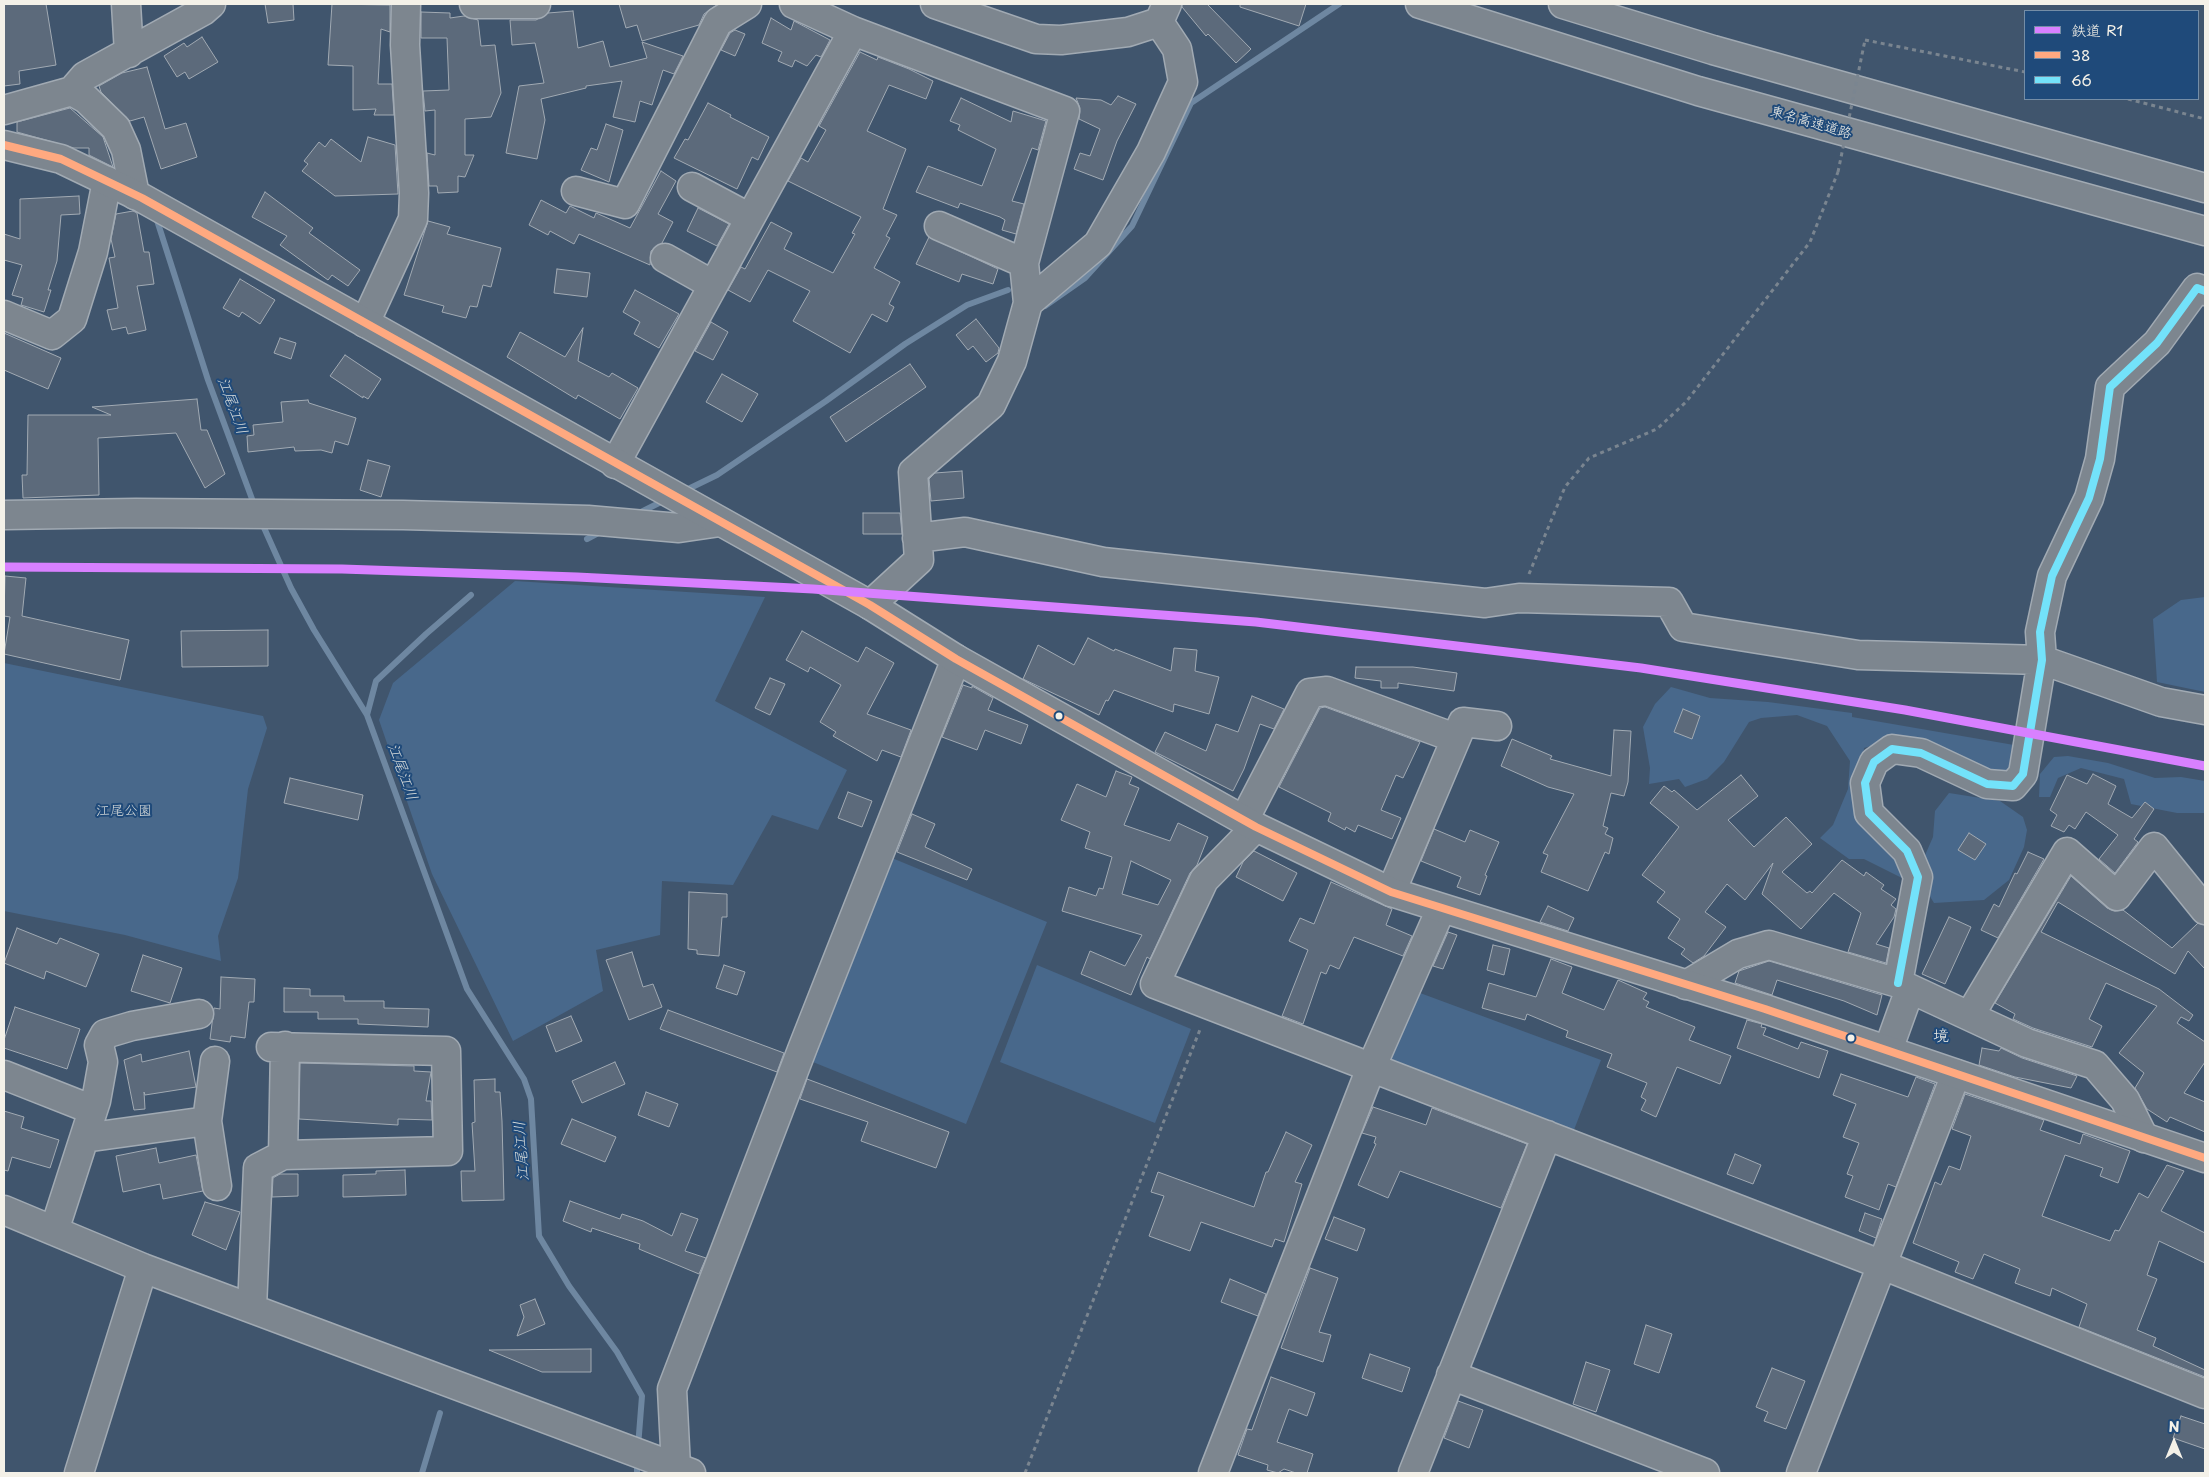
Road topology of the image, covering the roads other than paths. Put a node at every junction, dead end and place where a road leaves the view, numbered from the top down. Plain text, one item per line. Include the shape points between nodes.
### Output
1 (126, 4) edge
2 (211, 4) edge
3 (406, 4) edge
4 (474, 4) edge
5 (536, 4) edge
6 (748, 4) edge
7 (794, 4) edge
8 (935, 4) edge
9 (1420, 4) edge
10 (1562, 4) edge
11 (1163, 13) edge
12 (853, 31) junction
13 (129, 53) junction
14 (72, 91) junction
15 (4, 110) edge
16 (4, 145) edge
17 (106, 181) junction
18 (692, 188) dead end
19 (2205, 188) edge
20 (576, 191) dead end
21 (135, 195) junction
22 (750, 218) junction
23 (939, 226) dead end
24 (2205, 231) edge
25 (665, 258) dead end
26 (1024, 262) junction
27 (713, 285) junction
28 (2205, 291) edge
29 (1028, 303) junction
30 (4, 315) edge
31 (365, 323) junction
32 (615, 464) junction
33 (4, 515) edge
34 (720, 522) junction
35 (917, 538) junction
36 (870, 605) junction
37 (956, 659) junction
38 (2041, 668) junction
39 (2205, 710) edge
40 (1497, 726) dead end
41 (1455, 738) junction
42 (1250, 823) junction
43 (1391, 892) junction
44 (1441, 909) junction
45 (2205, 910) edge
46 (1686, 986) junction
47 (1904, 986) junction
48 (199, 1014) dead end
49 (1970, 1015) junction
50 (1888, 1050) junction
51 (215, 1061) dead end
52 (1370, 1068) junction
53 (1956, 1074) junction
54 (4, 1075) edge
55 (93, 1110) junction
56 (207, 1120) junction
57 (1547, 1134) junction
58 (84, 1138) junction
59 (2144, 1138) junction
60 (283, 1155) junction
61 (2205, 1158) edge
62 (217, 1186) dead end
63 (4, 1210) edge
64 (54, 1231) junction
65 (1880, 1264) junction
66 (143, 1268) junction
67 (252, 1308) junction
68 (1451, 1375) junction
69 (2205, 1394) edge
70 (677, 1467) edge
71 (79, 1473) edge
72 (1213, 1473) edge
73 (1413, 1473) edge
74 (1705, 1473) edge
75 (1801, 1473) edge

1 - 13 main road
2 - 13 main road
3 - 31 main road via 413,219
4 - 5 main road
6 - 20 main road via 718,22 625,204
7 - 12 main road
8 - 11 main road via 1036,39 1061,40 1128,32
9 - 24 main road, 東名高速道路 via 1708,94
10 - 19 main road
11 - 29 main road via 1178,49 1183,82 1151,152 1098,244
12 - 22 main road
12 - 26 main road via 1064,111
13 - 14 main road via 85,76
14 - 15 main road
14 - 21 main road via 86,99 116,128 126,150
16 - 17 main road via 61,159
17 - 21 main road
17 - 30 main road via 93,252 72,319 52,335
18 - 22 main road
21 - 31 main road
22 - 27 main road
23 - 26 main road
25 - 27 main road
26 - 29 main road
27 - 32 main road
28 - 38 main road via 2197,288 2157,343 2110,387 2100,459 2089,498 2052,576 2040,632
29 - 35 main road via 1012,362 991,406 913,472
31 - 32 main road
32 - 34 main road
33 - 34 main road via 393,514 679,528
34 - 36 main road
35 - 36 main road via 919,560
35 - 38 main road via 965,532 1104,562 1485,603 1519,598 1670,602 1683,627 1858,655
36 - 37 main road
37 - 42 main road
37 - 70 main road via 672,1389
38 - 39 main road via 2161,702
38 - 47 main road via 2023,774 2013,786 1988,784 1920,753 1892,749 1874,762 1865,783 1869,813 1907,851 1918,877
40 - 41 main road via 1463,722
41 - 42 main road via 1327,691 1310,693
41 - 43 main road
42 - 43 main road
42 - 52 main road via 1204,880 1155,984
43 - 44 main road
44 - 46 main road
44 - 52 main road
45 - 49 main road via 2154,847 2117,896 2067,852
46 - 47 main road via 1738,954 1769,945
46 - 50 main road
47 - 49 main road
47 - 50 main road
48 - 55 main road via 105,1034 99,1045 103,1062
49 - 59 main road via 2027,1044 2095,1065 2124,1100
50 - 53 main road
51 - 56 main road
52 - 57 main road
52 - 72 main road
53 - 59 main road
53 - 65 main road
54 - 55 main road
55 - 58 main road
56 - 58 main road
56 - 62 main road
57 - 65 main road
57 - 68 main road
58 - 64 main road
59 - 61 main road
60 - 60 main road via 278,1046 446,1051 448,1151
60 - 67 main road via 258,1168
63 - 64 main road
64 - 66 main road
65 - 69 main road
65 - 75 main road
66 - 67 main road
66 - 71 main road
67 - 70 main road
68 - 73 main road
68 - 74 main road

